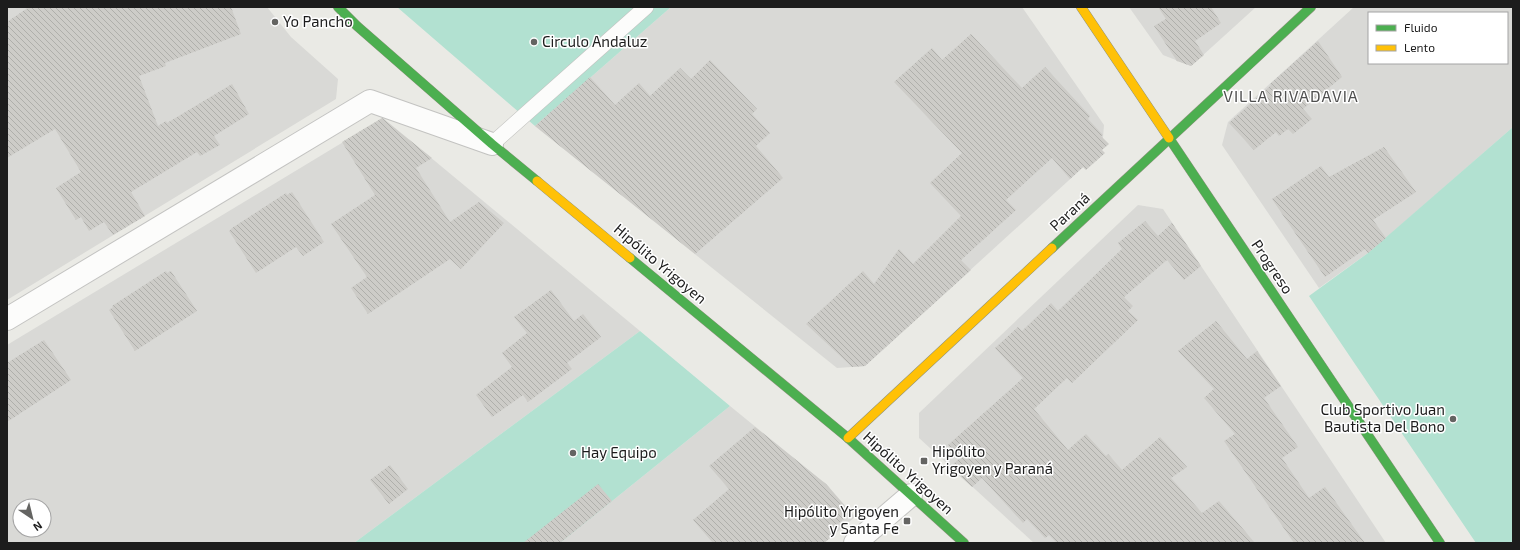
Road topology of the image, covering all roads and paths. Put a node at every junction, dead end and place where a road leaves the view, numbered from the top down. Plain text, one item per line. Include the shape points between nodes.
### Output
1 (338, 7) edge
2 (646, 7) edge
3 (1081, 7) edge
4 (1311, 7) edge
5 (1169, 139) junction
6 (492, 144) junction
7 (7, 319) edge
8 (848, 438) junction
9 (911, 495) junction
10 (855, 543) edge
11 (964, 543) edge
12 (1440, 543) edge

1 - 6 street, Hipólito Yrigoyen
2 - 6 lane
3 - 5 street, Progreso
4 - 5 street, Paraná
5 - 8 street, Paraná
5 - 12 street, Progreso
6 - 7 street via 370,101
6 - 8 street, Hipólito Yrigoyen
8 - 9 street, Hipólito Yrigoyen
9 - 10 street
9 - 11 street, Hipólito Yrigoyen

